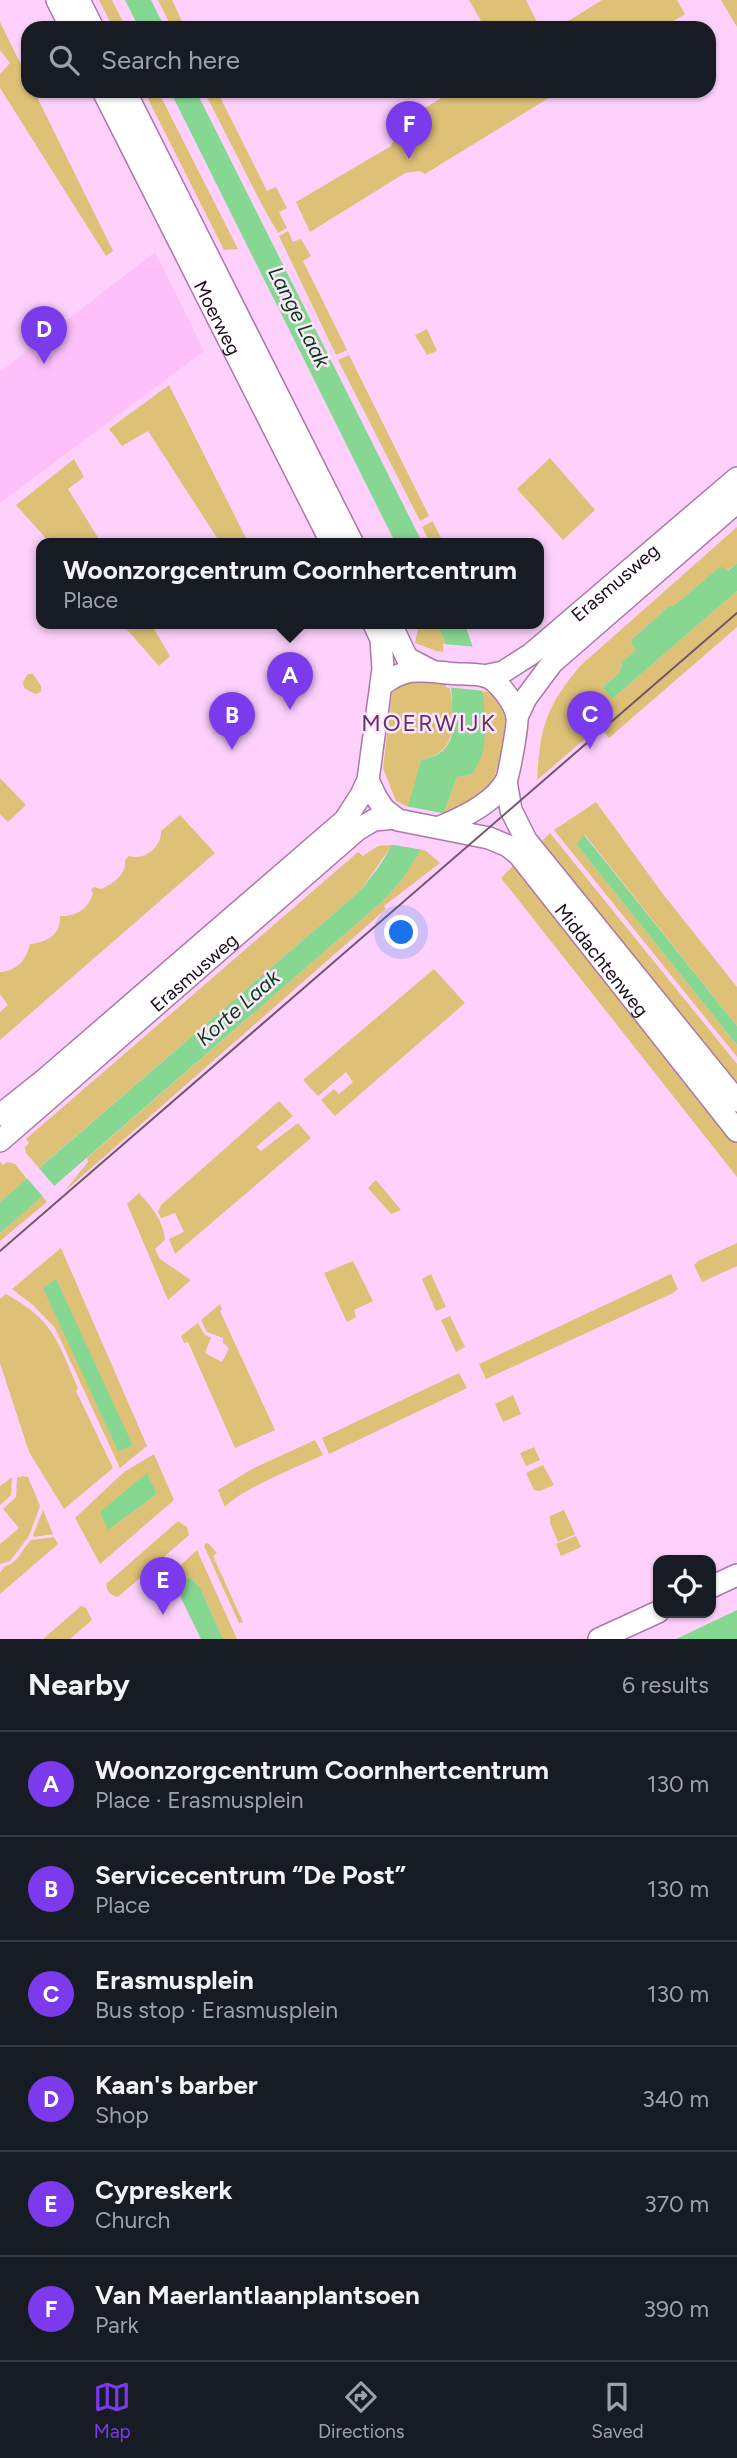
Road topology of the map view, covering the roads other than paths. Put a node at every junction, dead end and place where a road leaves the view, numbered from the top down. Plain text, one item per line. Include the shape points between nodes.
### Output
1 (57, 0) edge
2 (79, 0) edge
3 (68, 21) edge
4 (90, 21) edge
5 (107, 98) edge
6 (129, 98) edge
7 (737, 478) edge
8 (737, 502) edge
9 (329, 538) edge
10 (351, 538) edge
11 (376, 629) edge
12 (393, 629) edge
13 (437, 672) junction
14 (484, 676) junction
15 (381, 686) junction
16 (517, 716) junction
17 (368, 780) junction
18 (506, 781) junction
19 (397, 819) junction
20 (440, 827) junction
21 (737, 1101) edge
22 (0, 1115) edge
23 (737, 1130) edge
24 (0, 1141) edge
25 (737, 1575) edge
26 (716, 1585) edge
27 (653, 1614) edge
28 (599, 1639) edge

1 - 3 main road
2 - 4 main road
5 - 9 main road, Moerweg
6 - 10 main road, Moerweg
7 - 14 main road, Erasmusweg via 524,660
8 - 16 main road, Erasmusweg via 552,663
11 - 15 main road via 381,639
12 - 13 main road via 407,657
13 - 14 main road
13 - 15 main road via 403,672
14 - 16 main road via 505,692
15 - 17 main road
16 - 18 main road
17 - 19 main road via 376,797
17 - 22 main road, Erasmusweg via 345,820
18 - 20 main road via 468,815
18 - 21 main road, Middachtenweg via 512,810 526,840
19 - 20 main road
19 - 24 main road, Erasmusweg via 374,820 357,830
20 - 23 main road, Middachtenweg via 498,841 519,855
25 - 26 main road
27 - 28 main road

